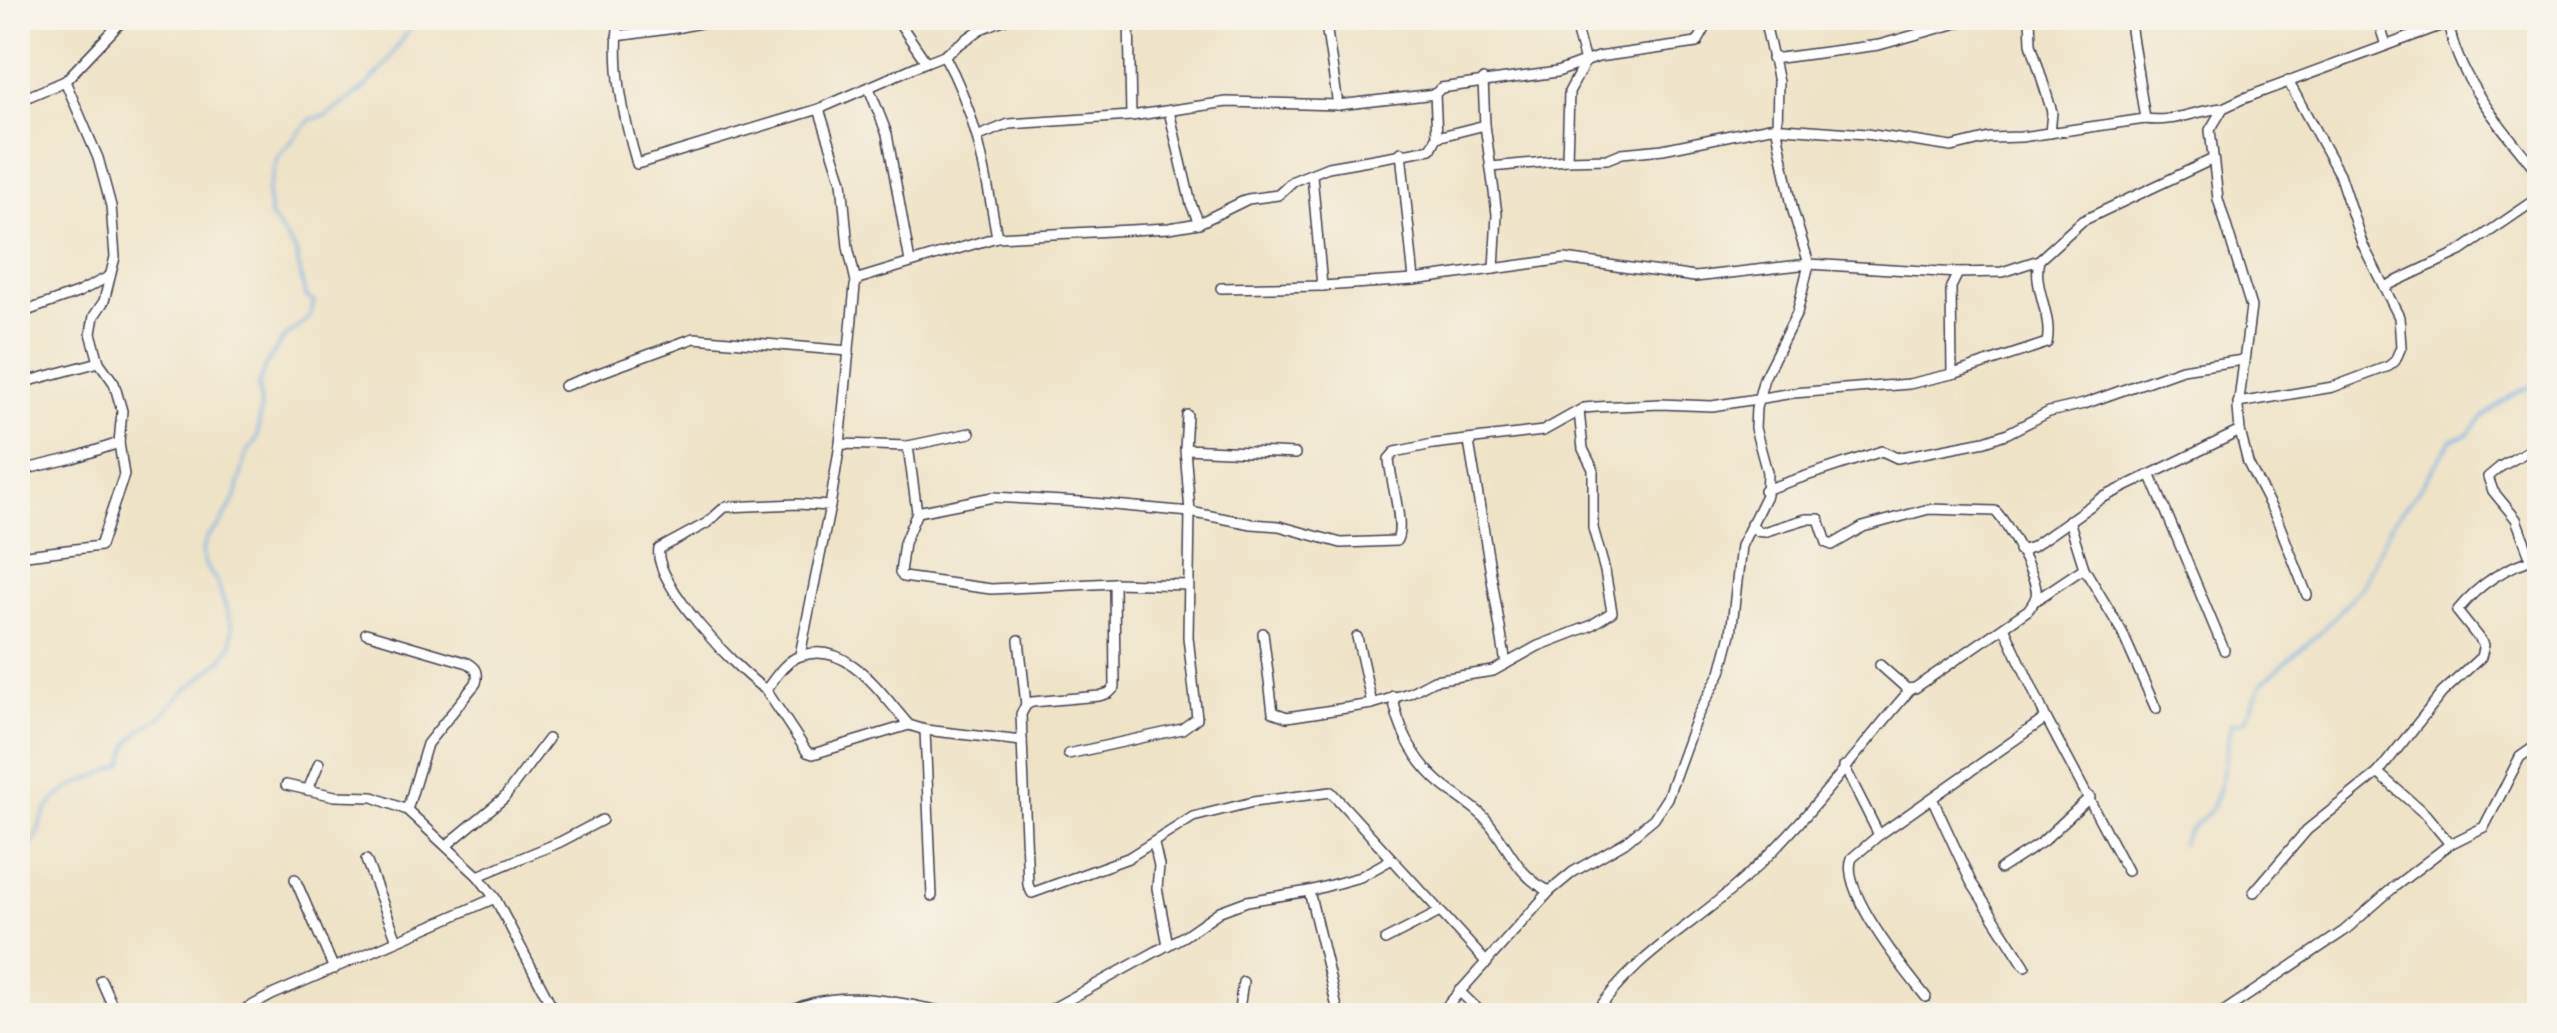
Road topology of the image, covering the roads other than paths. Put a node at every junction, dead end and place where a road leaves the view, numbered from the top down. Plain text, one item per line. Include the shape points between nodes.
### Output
1 (125, 18) edge
2 (619, 18) edge
3 (725, 18) edge
4 (896, 18) edge
5 (1008, 18) edge
6 (1129, 18) edge
7 (1325, 18) edge
8 (1573, 18) edge
9 (1711, 18) edge
10 (1764, 18) edge
11 (1976, 18) edge
12 (2030, 18) edge
13 (2158, 18) edge
14 (2377, 18) edge
15 (2461, 18) edge
16 (2129, 21) edge
17 (2448, 22) junction
18 (617, 36) junction
19 (2386, 44) junction
20 (944, 55) junction
21 (1772, 58) junction
22 (926, 62) junction
23 (1585, 62) junction
24 (1483, 80) junction
25 (2288, 81) junction
26 (65, 82) junction
27 (869, 88) junction
28 (1434, 94) junction
29 (18, 101) edge
30 (1338, 105) junction
31 (2222, 108) junction
32 (819, 109) junction
33 (1168, 111) junction
34 (1132, 116) junction
35 (2145, 118) junction
36 (1485, 126) junction
37 (1778, 127) junction
38 (2050, 133) junction
39 (979, 136) junction
40 (1437, 137) junction
41 (1401, 152) junction
42 (1568, 160) junction
43 (2211, 160) junction
44 (1491, 167) junction
45 (2540, 174) edge
46 (1312, 176) junction
47 (2540, 197) edge
48 (1199, 223) junction
49 (997, 236) junction
50 (2039, 260) junction
51 (910, 262) junction
52 (1809, 264) junction
53 (1494, 269) junction
54 (1958, 273) junction
55 (110, 276) junction
56 (1414, 280) junction
57 (856, 282) junction
58 (1322, 286) junction
59 (2384, 287) junction
60 (1221, 288) dead end
61 (18, 314) edge
62 (849, 351) junction
63 (2243, 360) junction
64 (99, 362) junction
65 (1952, 374) junction
66 (18, 384) edge
67 (564, 386) dead end
68 (1758, 400) junction
69 (2238, 403) junction
70 (1579, 412) junction
71 (1187, 416) dead end
72 (2240, 431) junction
73 (970, 433) dead end
74 (1469, 442) junction
75 (120, 443) junction
76 (840, 444) junction
77 (2540, 444) edge
78 (908, 446) junction
79 (1184, 448) junction
80 (1295, 454) dead end
81 (18, 471) edge
82 (2150, 476) junction
83 (1764, 490) junction
84 (830, 506) junction
85 (917, 512) junction
86 (1190, 512) junction
87 (2069, 520) junction
88 (1750, 523) junction
89 (2019, 551) junction
90 (18, 556) edge
91 (2535, 558) edge
92 (2084, 568) junction
93 (1114, 583) junction
94 (1188, 585) junction
95 (2307, 595) dead end
96 (2036, 600) junction
97 (2005, 628) junction
98 (366, 633) dead end
99 (1264, 633) dead end
100 (1357, 637) dead end
101 (1019, 640) dead end
102 (2224, 650) dead end
103 (800, 656) junction
104 (1506, 664) junction
105 (1880, 665) dead end
106 (766, 690) junction
107 (1910, 690) junction
108 (1392, 696) junction
109 (1372, 704) junction
110 (1026, 705) junction
111 (2156, 710) dead end
112 (2046, 718) junction
113 (908, 724) junction
114 (925, 730) junction
115 (548, 739) dead end
116 (1022, 741) junction
117 (2540, 743) edge
118 (1068, 754) dead end
119 (319, 763) dead end
120 (1844, 766) junction
121 (2378, 774) junction
122 (286, 785) dead end
123 (308, 790) junction
124 (2090, 797) junction
125 (1932, 798) junction
126 (408, 810) junction
127 (602, 820) dead end
128 (1879, 835) junction
129 (1154, 844) junction
130 (2450, 844) junction
131 (447, 845) junction
132 (366, 860) dead end
133 (1392, 860) junction
134 (2000, 870) dead end
135 (2127, 871) dead end
136 (478, 876) junction
137 (295, 879) dead end
138 (1309, 891) junction
139 (1550, 891) junction
140 (2254, 892) dead end
141 (932, 896) dead end
142 (495, 898) junction
143 (1440, 912) junction
144 (397, 940) junction
145 (1385, 940) dead end
146 (1168, 945) junction
147 (1487, 963) junction
148 (2025, 966) dead end
149 (334, 969) junction
150 (101, 980) dead end
151 (1242, 982) dead end
152 (1459, 990) junction
153 (1926, 997) dead end
154 (117, 1016) edge
155 (233, 1016) edge
156 (557, 1016) edge
157 (782, 1016) edge
158 (964, 1016) edge
159 (1040, 1016) edge
160 (1238, 1016) edge
161 (1339, 1016) edge
162 (1438, 1016) edge
163 (1485, 1016) edge
164 (1594, 1016) edge
165 (2217, 1016) edge

1 - 26 street
2 - 18 street
3 - 18 street
4 - 22 street
5 - 20 street
6 - 34 street
7 - 30 street
8 - 23 street
9 - 23 street via 1697,43
10 - 21 street
11 - 21 street via 1879,45
12 - 38 street via 2052,112
13 - 16 street
14 - 19 street
15 - 17 street
16 - 35 street
17 - 19 street
17 - 45 street via 2472,88
18 - 32 street via 625,130 638,164
19 - 25 street
20 - 22 street
20 - 39 street
21 - 37 street
22 - 27 street
23 - 24 street
23 - 42 street via 1569,92
24 - 28 street
24 - 36 street
25 - 31 street
25 - 59 street via 2339,174 2349,214
26 - 29 street
26 - 55 street via 111,206
27 - 32 street
27 - 51 street via 887,134
28 - 30 street
28 - 40 street
30 - 33 street via 1228,102
31 - 35 street via 2165,122
31 - 43 street via 2210,130
32 - 57 street via 842,181
33 - 34 street
33 - 48 street
34 - 39 street via 1009,124
35 - 38 street
36 - 40 street
36 - 44 street
37 - 38 street via 1952,146
37 - 42 street via 1607,160
37 - 52 street
39 - 49 street
40 - 41 street via 1430,149
41 - 46 street via 1328,166
41 - 56 street
42 - 44 street
43 - 50 street via 2082,220
43 - 63 street via 2252,308
44 - 53 street
46 - 48 street
46 - 58 street
47 - 59 street via 2462,250
48 - 49 street
49 - 51 street
50 - 54 street via 2002,272
50 - 65 street via 2046,343
51 - 57 street
52 - 53 street via 1695,276 1566,259
52 - 54 street
52 - 68 street via 1800,305
53 - 56 street
54 - 65 street via 1951,287
55 - 61 street
55 - 64 street via 91,333
56 - 58 street
57 - 62 street
58 - 60 street
59 - 69 street via 2402,328 2395,360 2333,387
62 - 67 street via 694,338
62 - 76 street
63 - 69 street
63 - 83 street via 2182,369 2049,412 1985,441 1896,458 1882,451
64 - 66 street
64 - 75 street via 114,382 122,411
65 - 68 street
68 - 70 street
68 - 83 street via 1754,417 1767,472
69 - 72 street
70 - 74 street via 1542,431
70 - 104 street via 1583,449 1594,469 1593,528 1612,612
71 - 79 street
72 - 82 street
72 - 95 street
73 - 78 street
74 - 86 street via 1390,454 1402,530 1396,542 1340,543
74 - 104 street
75 - 81 street
75 - 90 street via 124,475 100,546
76 - 78 street
76 - 84 street
77 - 91 street via 2488,478
78 - 85 street
79 - 80 street
79 - 86 street
82 - 87 street
82 - 102 street
83 - 88 street
84 - 103 street
84 - 106 street via 725,507 658,554 683,603 723,654
85 - 86 street via 993,497
85 - 93 street via 904,543 903,577 991,589
86 - 94 street
87 - 89 street
87 - 92 street
88 - 89 street via 1764,532 1819,519 1832,545 1862,526 1929,509 1995,511
88 - 139 street via 1737,566 1726,656 1666,798 1643,828
89 - 96 street via 2032,572
91 - 121 street via 2468,594 2457,611 2485,652
92 - 96 street
92 - 111 street
93 - 94 street
93 - 110 street via 1115,687 1099,696
94 - 118 street via 1197,718 1182,729
96 - 97 street
97 - 107 street
97 - 112 street
98 - 126 street via 468,662 478,674 427,744
99 - 109 street via 1273,712 1279,716
100 - 109 street
101 - 110 street
103 - 106 street
103 - 113 street via 833,654 852,662
104 - 108 street
105 - 107 street
106 - 113 street via 813,754
107 - 120 street
108 - 109 street
108 - 139 street via 1419,759 1487,820 1532,884
110 - 116 street
112 - 124 street
112 - 125 street
113 - 114 street
114 - 116 street
114 - 141 street
115 - 131 street via 504,798
116 - 129 street via 1032,893
117 - 130 street via 2520,757 2484,827
119 - 123 street
120 - 128 street
120 - 164 street via 1810,813 1730,891 1624,976
121 - 130 street
121 - 140 street via 2307,830
122 - 123 street
123 - 126 street via 373,796
124 - 134 street
124 - 135 street
125 - 128 street
125 - 148 street via 1971,882
126 - 131 street
127 - 136 street
128 - 153 street via 1852,858 1850,878 1876,929
129 - 133 street via 1193,817 1331,792
129 - 146 street
130 - 165 street via 2344,931
131 - 136 street
132 - 144 street
133 - 138 street
133 - 143 street
136 - 142 street
137 - 149 street
138 - 146 street via 1247,901
138 - 161 street
139 - 147 street
142 - 144 street
142 - 156 street
143 - 145 street
143 - 147 street
144 - 149 street
146 - 159 street
147 - 152 street
149 - 155 street
150 - 154 street
151 - 160 street
152 - 162 street
152 - 163 street
157 - 158 street via 810,1004 864,998

